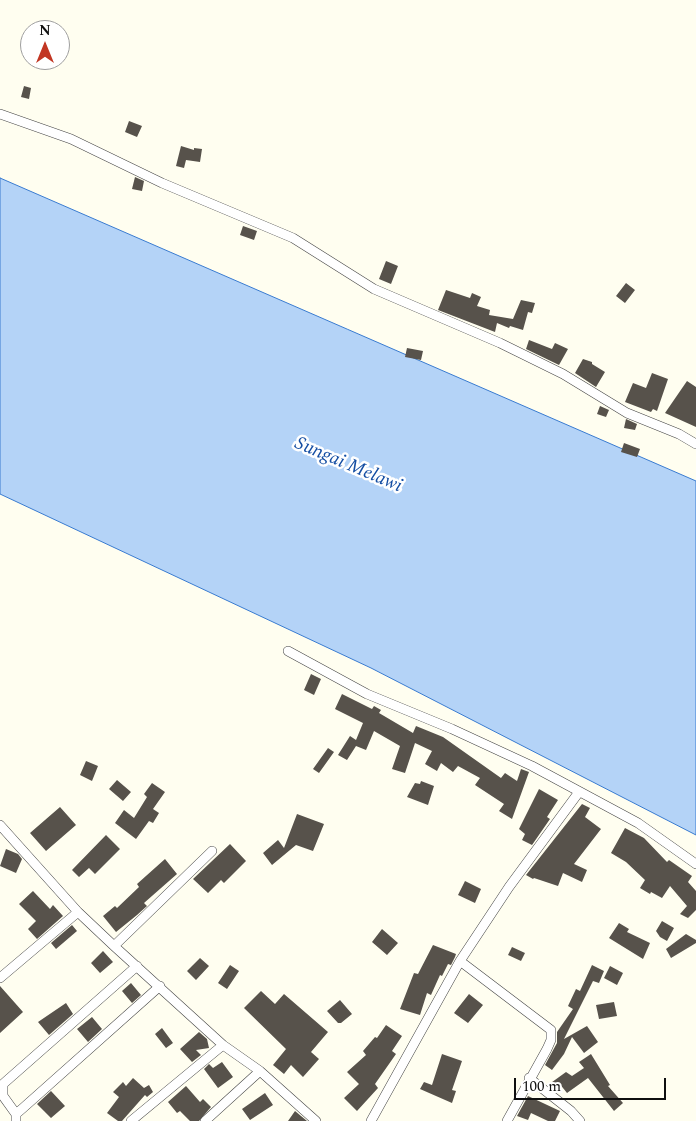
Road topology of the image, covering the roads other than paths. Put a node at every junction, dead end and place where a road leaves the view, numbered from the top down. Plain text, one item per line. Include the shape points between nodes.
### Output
1 (0, 114) edge
2 (696, 444) edge
3 (288, 651) dead end
4 (579, 792) junction
5 (2, 832) edge
6 (212, 851) dead end
7 (696, 864) edge
8 (78, 912) junction
9 (114, 946) junction
10 (460, 960) junction
11 (137, 966) junction
12 (0, 978) edge
13 (160, 986) junction
14 (223, 1045) junction
15 (260, 1070) junction
16 (529, 1078) junction
17 (16, 1118) edge
18 (131, 1121) edge
19 (205, 1121) edge
20 (316, 1121) edge
21 (371, 1121) edge
22 (507, 1121) edge
23 (580, 1121) edge

1 - 2 street via 71,139 188,195 293,238 374,289 500,343 563,374 627,413
3 - 4 street via 367,694 452,728
4 - 7 street via 638,823
4 - 10 street via 509,886
5 - 8 street
6 - 9 street
8 - 9 street
8 - 12 street
9 - 11 street
10 - 16 street via 551,1030 551,1040
10 - 21 street
11 - 13 street
11 - 17 street via 4,1084 3,1096
13 - 14 street
13 - 17 street
14 - 15 street
14 - 18 street
15 - 19 street
15 - 20 street
16 - 22 street
16 - 23 street

